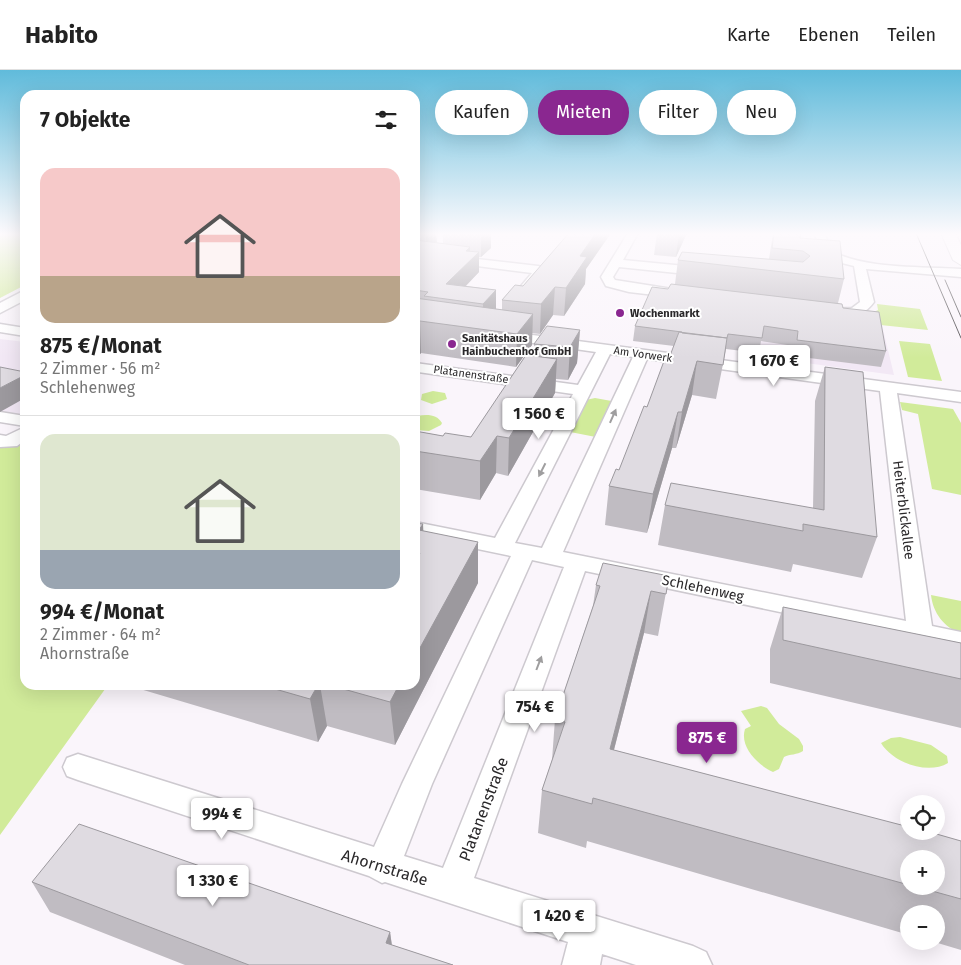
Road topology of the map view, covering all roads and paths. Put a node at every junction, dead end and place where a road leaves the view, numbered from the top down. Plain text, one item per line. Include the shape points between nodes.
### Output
1 (537, 275) edge
2 (608, 275) edge
3 (861, 275) edge
4 (690, 295) edge
5 (20, 297) edge
6 (515, 301) edge
7 (0, 308) edge
8 (816, 310) edge
9 (500, 320) edge
10 (0, 328) edge
11 (20, 331) edge
12 (605, 349) junction
13 (642, 354) junction
14 (420, 366) edge
15 (888, 387) junction
16 (583, 391) junction
17 (961, 397) edge
18 (0, 417) edge
19 (20, 420) edge
20 (20, 435) edge
21 (0, 441) edge
22 (420, 530) edge
23 (539, 554) junction
24 (920, 632) junction
25 (961, 641) edge
26 (78, 768) dead end
27 (382, 867) junction
28 (453, 888) junction
29 (585, 948) edge
30 (692, 965) edge

1 - 6 street
2 - 4 street via 610,283 615,285
3 - 8 street via 867,302 859,312
5 - 7 street
9 - 12 street, Am Vorwerk via 488,333
10 - 11 street
12 - 13 street, Am Vorwerk
12 - 16 street, Platanenstraße
13 - 15 street, Am Vorwerk
23 -> 13 street, Platanenstraße
14 - 16 street, Platanenstraße
15 - 17 street, Am Vorwerk
15 - 24 street, Heiterblickallee
16 -> 23 street, Platanenstraße
18 - 19 street
20 - 21 street via 10,442
22 - 23 street, Schlehenweg
23 - 24 street, Schlehenweg
23 - 27 street, Platanenstraße via 417,784
28 -> 23 street, Platanenstraße
24 - 25 street, Schlehenweg
26 - 27 street, Ahornstraße
27 - 28 street, Ahornstraße
28 - 29 street, Ahornstraße
29 - 30 street, Ahornstraße

